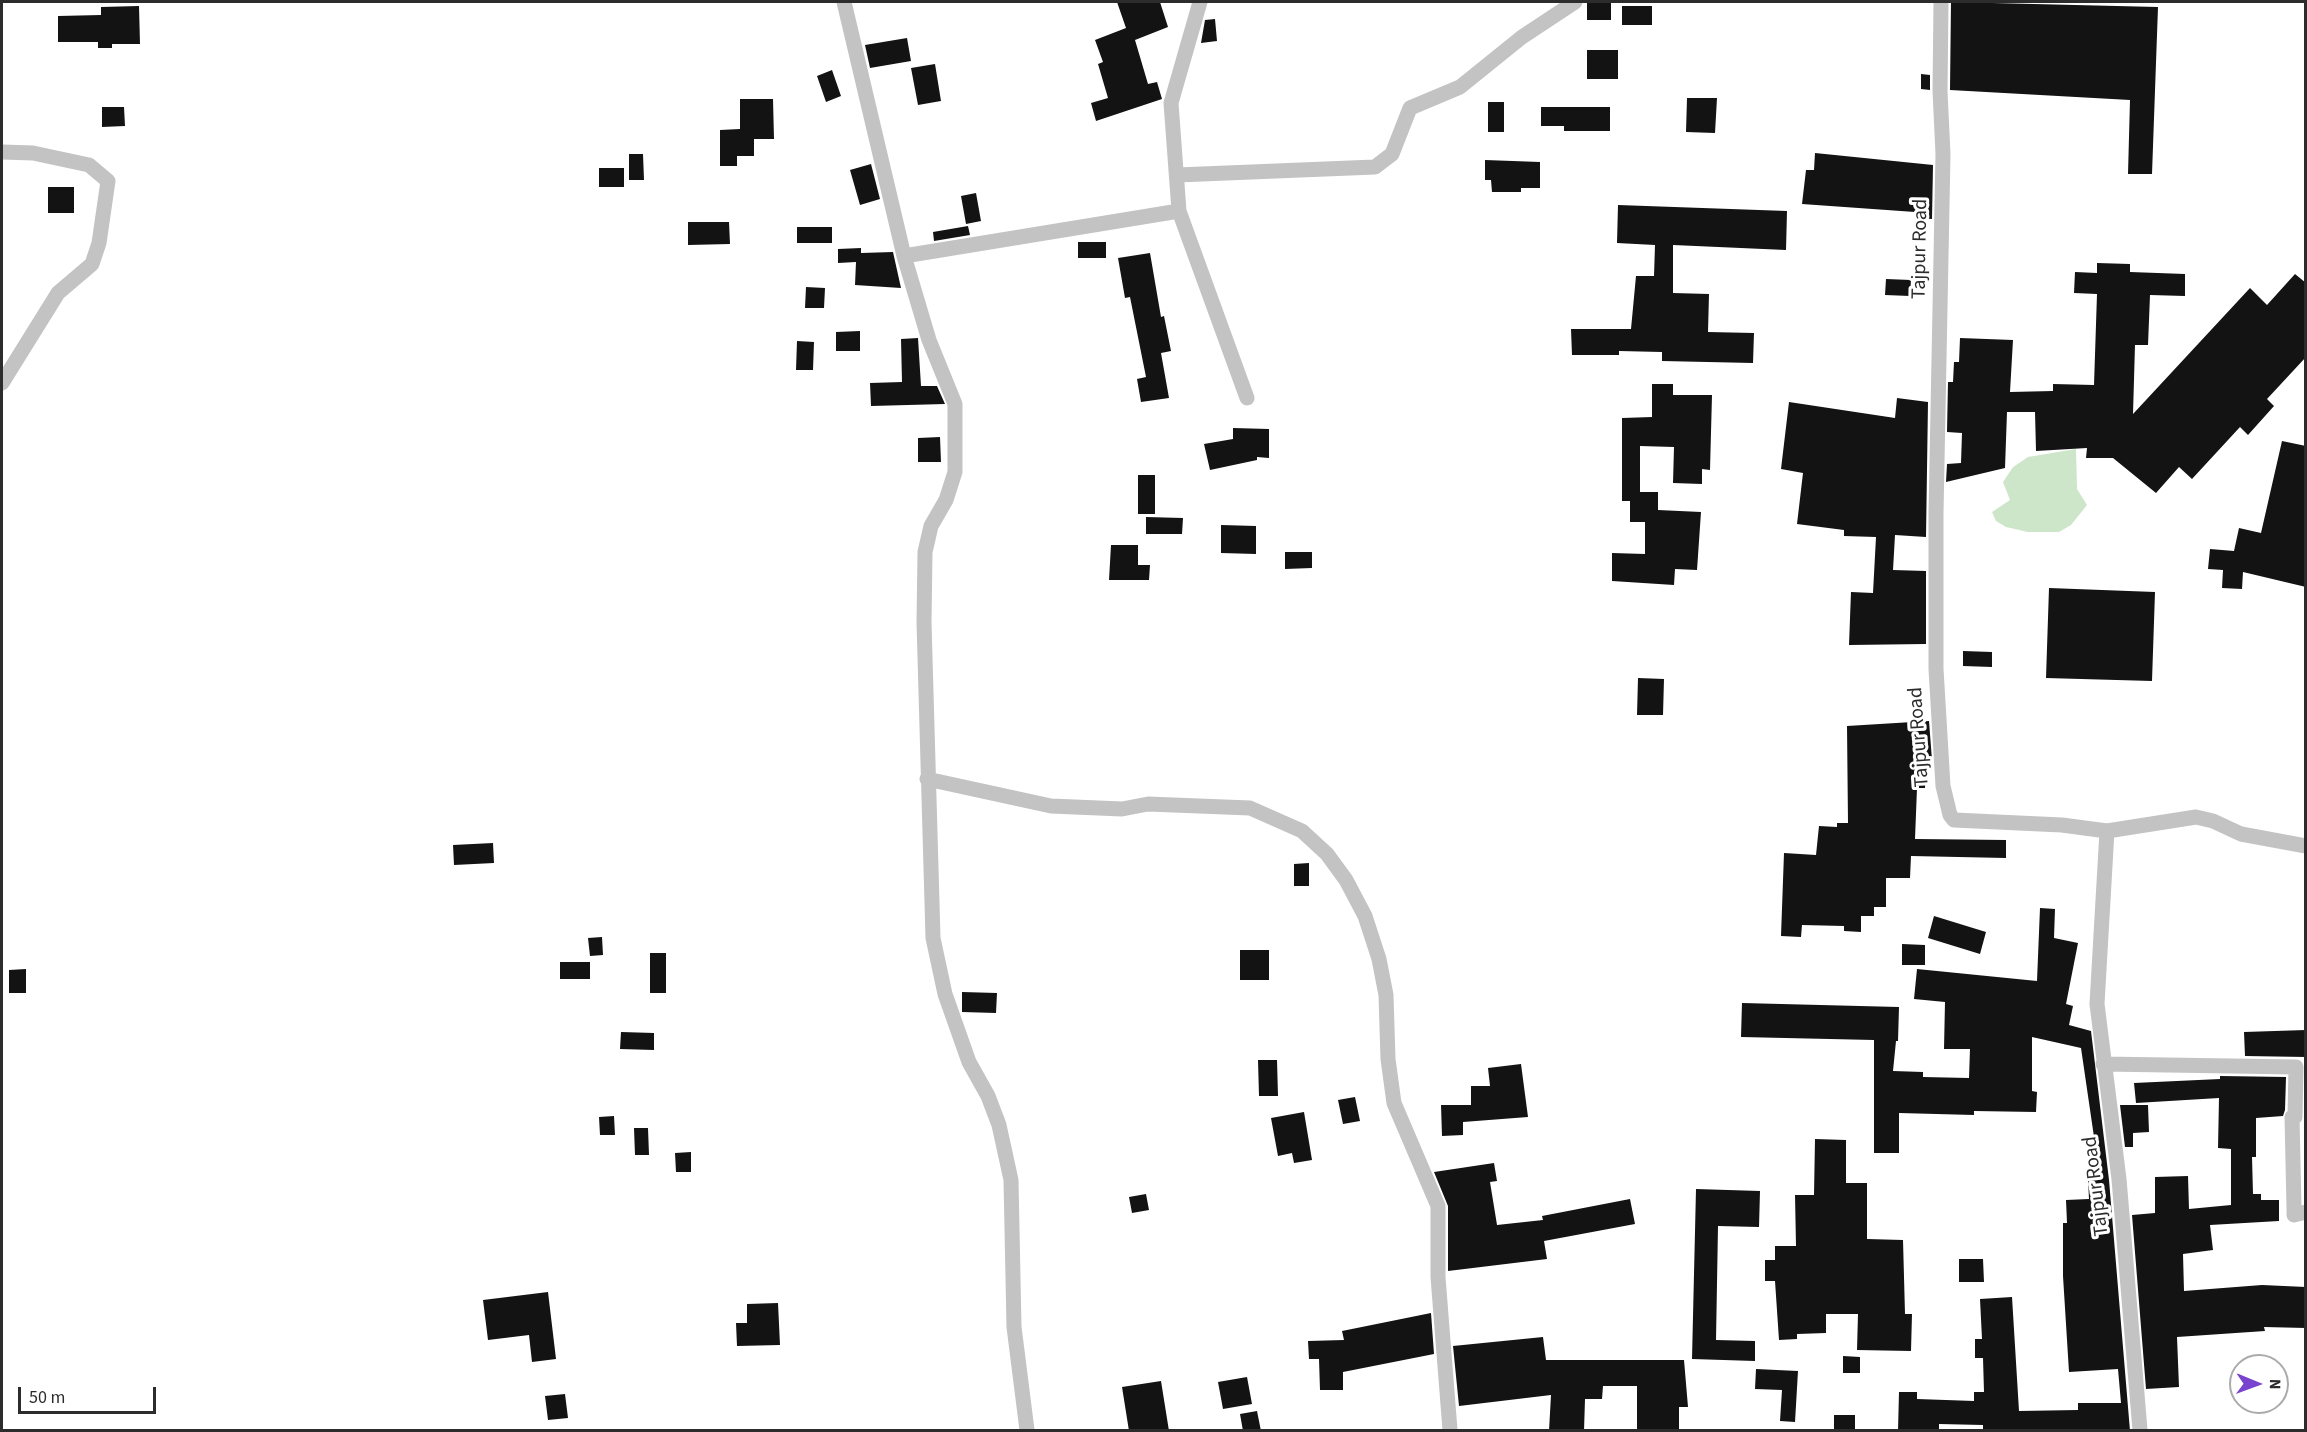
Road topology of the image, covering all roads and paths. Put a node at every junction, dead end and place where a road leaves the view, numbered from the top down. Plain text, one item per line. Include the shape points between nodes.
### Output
1 (844, 2) edge
2 (1200, 2) edge
3 (1575, 2) edge
4 (1941, 2) edge
5 (2, 152) edge
6 (1177, 175) junction
7 (1179, 211) junction
8 (904, 256) junction
9 (2, 383) edge
10 (1247, 398) dead end
11 (927, 779) junction
12 (2107, 831) junction
13 (2306, 846) edge
14 (2103, 1064) junction
15 (2306, 1212) edge
16 (1027, 1431) edge
17 (1450, 1431) edge
18 (2140, 1431) edge

1 - 8 street
2 - 6 street via 1172,103
3 - 6 street via 1460,87 1410,108 1392,154 1375,167
4 - 12 street, Tajpur Road via 1943,154 1936,669 1945,797 1954,820
5 - 9 street via 33,153 89,165 108,181 92,264 58,293
6 - 7 street
7 - 8 street
7 - 10 street
8 - 11 street via 929,340 951,389 957,424 955,472 946,500 931,526 925,552
11 - 16 street via 931,906 938,967 969,1062 999,1125 1011,1180 1014,1327
11 - 17 street via 1052,806 1250,808 1302,831 1328,854 1365,916 1379,959 1386,995 1394,1103 1438,1206 1438,1277
12 - 13 street via 2196,817 2241,834
12 - 14 street, Tajpur Road via 2097,1004
14 - 15 street via 2296,1066 2292,1117 2294,1215
14 - 18 street, Tajpur Road via 2119,1179

